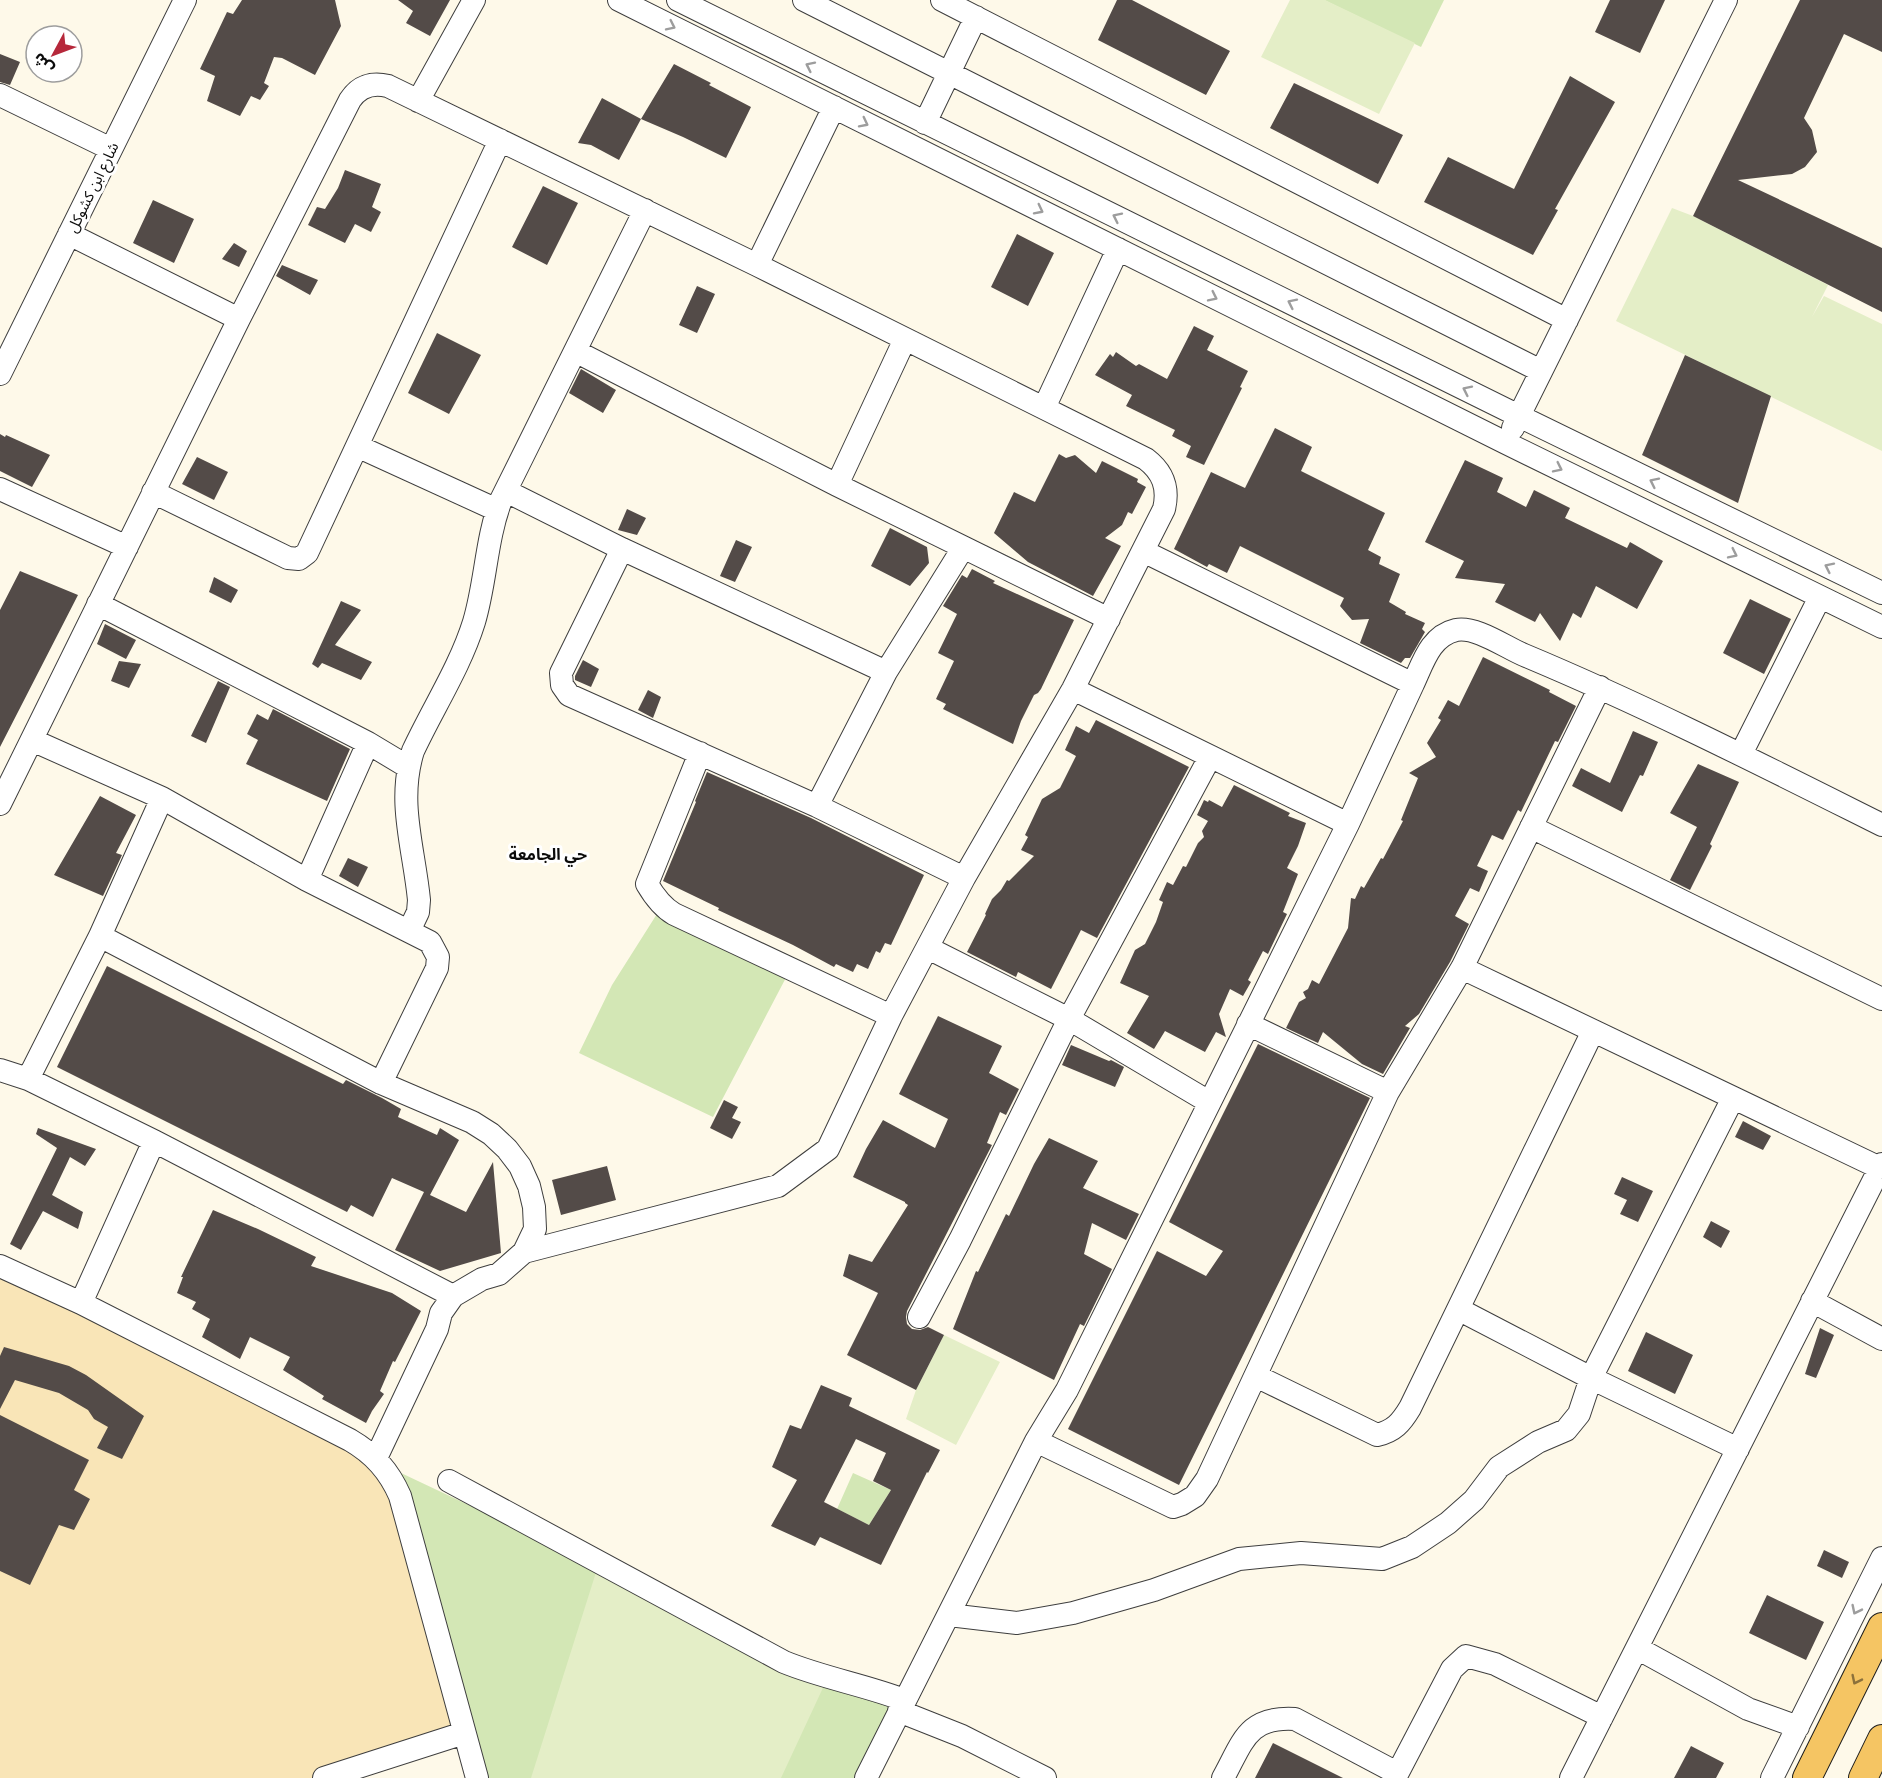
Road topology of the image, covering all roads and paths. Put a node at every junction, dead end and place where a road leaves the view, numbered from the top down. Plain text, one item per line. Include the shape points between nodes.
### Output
1 (185, 0) edge
2 (474, 0) edge
3 (619, 0) edge
4 (678, 0) edge
5 (804, 0) edge
6 (942, 0) edge
7 (1726, 0) edge
8 (710, 16) junction
9 (976, 17) junction
10 (699, 39) junction
11 (949, 74) junction
12 (0, 95) edge
13 (418, 101) junction
14 (834, 107) junction
15 (926, 123) junction
16 (500, 140) junction
17 (111, 150) junction
18 (645, 210) junction
19 (69, 234) junction
20 (1118, 249) junction
21 (757, 265) junction
22 (239, 319) junction
23 (1567, 320) junction
24 (905, 339) junction
25 (7, 341) edge
26 (575, 351) junction
27 (1541, 371) junction
28 (0, 374) edge
29 (1044, 408) junction
30 (1519, 416) junction
31 (1506, 443) junction
32 (357, 446) junction
33 (837, 485) junction
34 (0, 489) edge
35 (153, 492) junction
36 (502, 500) junction
37 (126, 547) junction
38 (963, 548) junction
39 (622, 549) junction
40 (1143, 551) junction
41 (1882, 593) edge
42 (1820, 597) junction
43 (98, 604) junction
44 (1109, 619) junction
45 (1882, 627) edge
46 (886, 672) junction
47 (1413, 684) junction
48 (1600, 687) junction
49 (1073, 689) junction
50 (32, 740) junction
51 (369, 743) junction
52 (700, 753) junction
53 (1741, 754) junction
54 (1210, 757) junction
55 (408, 767) junction
56 (162, 798) junction
57 (0, 804) edge
58 (817, 806) junction
59 (1348, 824) junction
60 (1882, 825) edge
61 (1531, 827) junction
62 (964, 878) junction
63 (307, 880) junction
64 (409, 931) junction
65 (99, 936) junction
66 (928, 948) junction
67 (1462, 968) junction
68 (1882, 999) edge
69 (891, 1016) junction
70 (1069, 1019) junction
71 (1248, 1024) junction
72 (1593, 1031) junction
73 (0, 1070) edge
74 (28, 1079) junction
75 (381, 1083) junction
76 (1388, 1092) junction
77 (1732, 1098) junction
78 (1209, 1102) junction
79 (154, 1141) junction
80 (1881, 1166) edge
81 (524, 1251) junction
82 (0, 1266) edge
83 (453, 1296) junction
84 (1812, 1301) junction
85 (81, 1303) junction
86 (1458, 1309) junction
87 (919, 1317) dead end
88 (1882, 1338) edge
89 (1256, 1376) junction
90 (1591, 1378) junction
91 (1036, 1441) junction
92 (1738, 1449) junction
93 (376, 1458) junction
94 (449, 1481) dead end
95 (1882, 1558) edge
96 (949, 1615) junction
97 (1882, 1627) edge
98 (1637, 1648) junction
99 (901, 1706) junction
100 (1602, 1717) junction
101 (1798, 1727) junction
102 (464, 1733) junction
103 (1882, 1739) edge
104 (1396, 1776) edge
105 (324, 1778) edge
106 (477, 1778) edge
107 (866, 1778) edge
108 (1045, 1778) edge
109 (1223, 1778) edge
110 (1571, 1778) edge
111 (1772, 1778) edge
112 (1807, 1778) edge
113 (1863, 1778) edge

1 - 17 street, شارع ابن كشوكل
2 - 13 street
3 -> 10 street
4 - 8 street
5 - 11 street
6 - 9 street
7 - 23 street
8 - 10 street
15 -> 8 street
9 - 11 street
9 - 23 street
10 - 14 street
11 - 15 street
11 - 27 street
12 - 17 street
13 - 16 street
13 - 22 street via 381,84 354,93
14 -> 20 street
14 - 21 street
30 -> 15 street
16 - 18 street
16 - 32 street
17 - 19 street, شارع ابن كشوكل
18 - 21 street
18 - 26 street
19 - 22 street
19 - 25 street, شارع ابن كشوكل
20 - 29 street
20 -> 31 street
21 - 24 street
22 - 35 street
23 - 27 street
24 - 29 street
24 - 33 street
25 - 28 street, شارع ابن كشوكل
26 - 33 street
26 - 36 street
27 - 30 street
29 - 40 street via 1146,459 1160,472 1166,499 1164,509
30 - 31 street
41 -> 30 street
31 -> 42 street
32 - 35 street via 307,553 299,559 288,558
32 - 36 street
33 - 38 street
34 - 37 street
35 - 37 street
36 - 39 street
36 - 55 street via 469,637
37 - 43 street
38 - 44 street
38 - 46 street
39 - 46 street
39 - 52 street via 563,667 562,685 574,698
40 - 44 street
40 - 47 street
42 - 45 street
42 - 53 street
43 - 50 street
43 - 51 street
44 - 49 street
46 - 58 street
47 - 48 street via 1433,643 1458,630 1474,631
47 - 59 street
48 - 53 street
48 - 61 street
49 - 54 street
49 - 62 street
50 - 56 street
50 - 57 street
51 - 55 street
51 - 63 street
52 - 58 street
52 - 69 street via 647,884 652,893 674,914
53 - 60 street
54 - 59 street
54 - 70 street
55 - 64 street via 405,799 419,900
56 - 63 street
56 - 65 street
58 - 62 street
59 - 71 street
61 - 67 street
61 - 68 street
62 - 66 street
63 - 64 street
64 - 75 street via 430,942 438,963
65 - 74 street
65 - 75 street
66 - 69 street
66 - 70 street
67 - 72 street
67 - 76 street
69 - 81 street via 828,1149 778,1186
70 - 78 street
70 - 87 street
71 - 76 street
71 - 78 street
72 - 77 street
72 - 86 street
73 - 74 street
74 - 79 street
75 - 81 street via 472,1122 507,1149 525,1176 534,1208 535,1229
76 - 89 street
77 - 80 street
77 - 90 street
78 - 91 street via 1067,1390
79 - 83 street
79 - 85 street
80 - 84 street
81 - 83 street via 499,1274
82 - 85 street
83 - 93 street via 441,1313
84 - 88 street
84 - 92 street
85 - 93 street via 350,1440
86 - 89 street via 1410,1408 1400,1425 1389,1432 1377,1435
86 - 90 street
89 - 91 street via 1207,1479 1195,1496 1173,1507
90 - 92 street
90 - 96 street via 1579,1414 1566,1430 1538,1442 1499,1467 1474,1500 1448,1523 1412,1547 1382,1559 1301,1553 1239,1559 1154,1590 1073,1613 1017,1623
91 - 96 street
92 - 98 street
93 - 102 street via 400,1496
94 - 99 street via 784,1662 885,1693
95 -> 101 street
96 - 99 street
97 -> 112 main road
98 - 100 street
98 - 101 street via 1748,1709
99 - 107 street
99 - 108 street
100 - 104 street via 1496,1664 1466,1656 1452,1669
100 - 110 street
101 - 111 street
102 - 105 street
102 - 106 street
103 - 113 main road
104 - 109 street via 1295,1719 1282,1718 1257,1724 1247,1734

